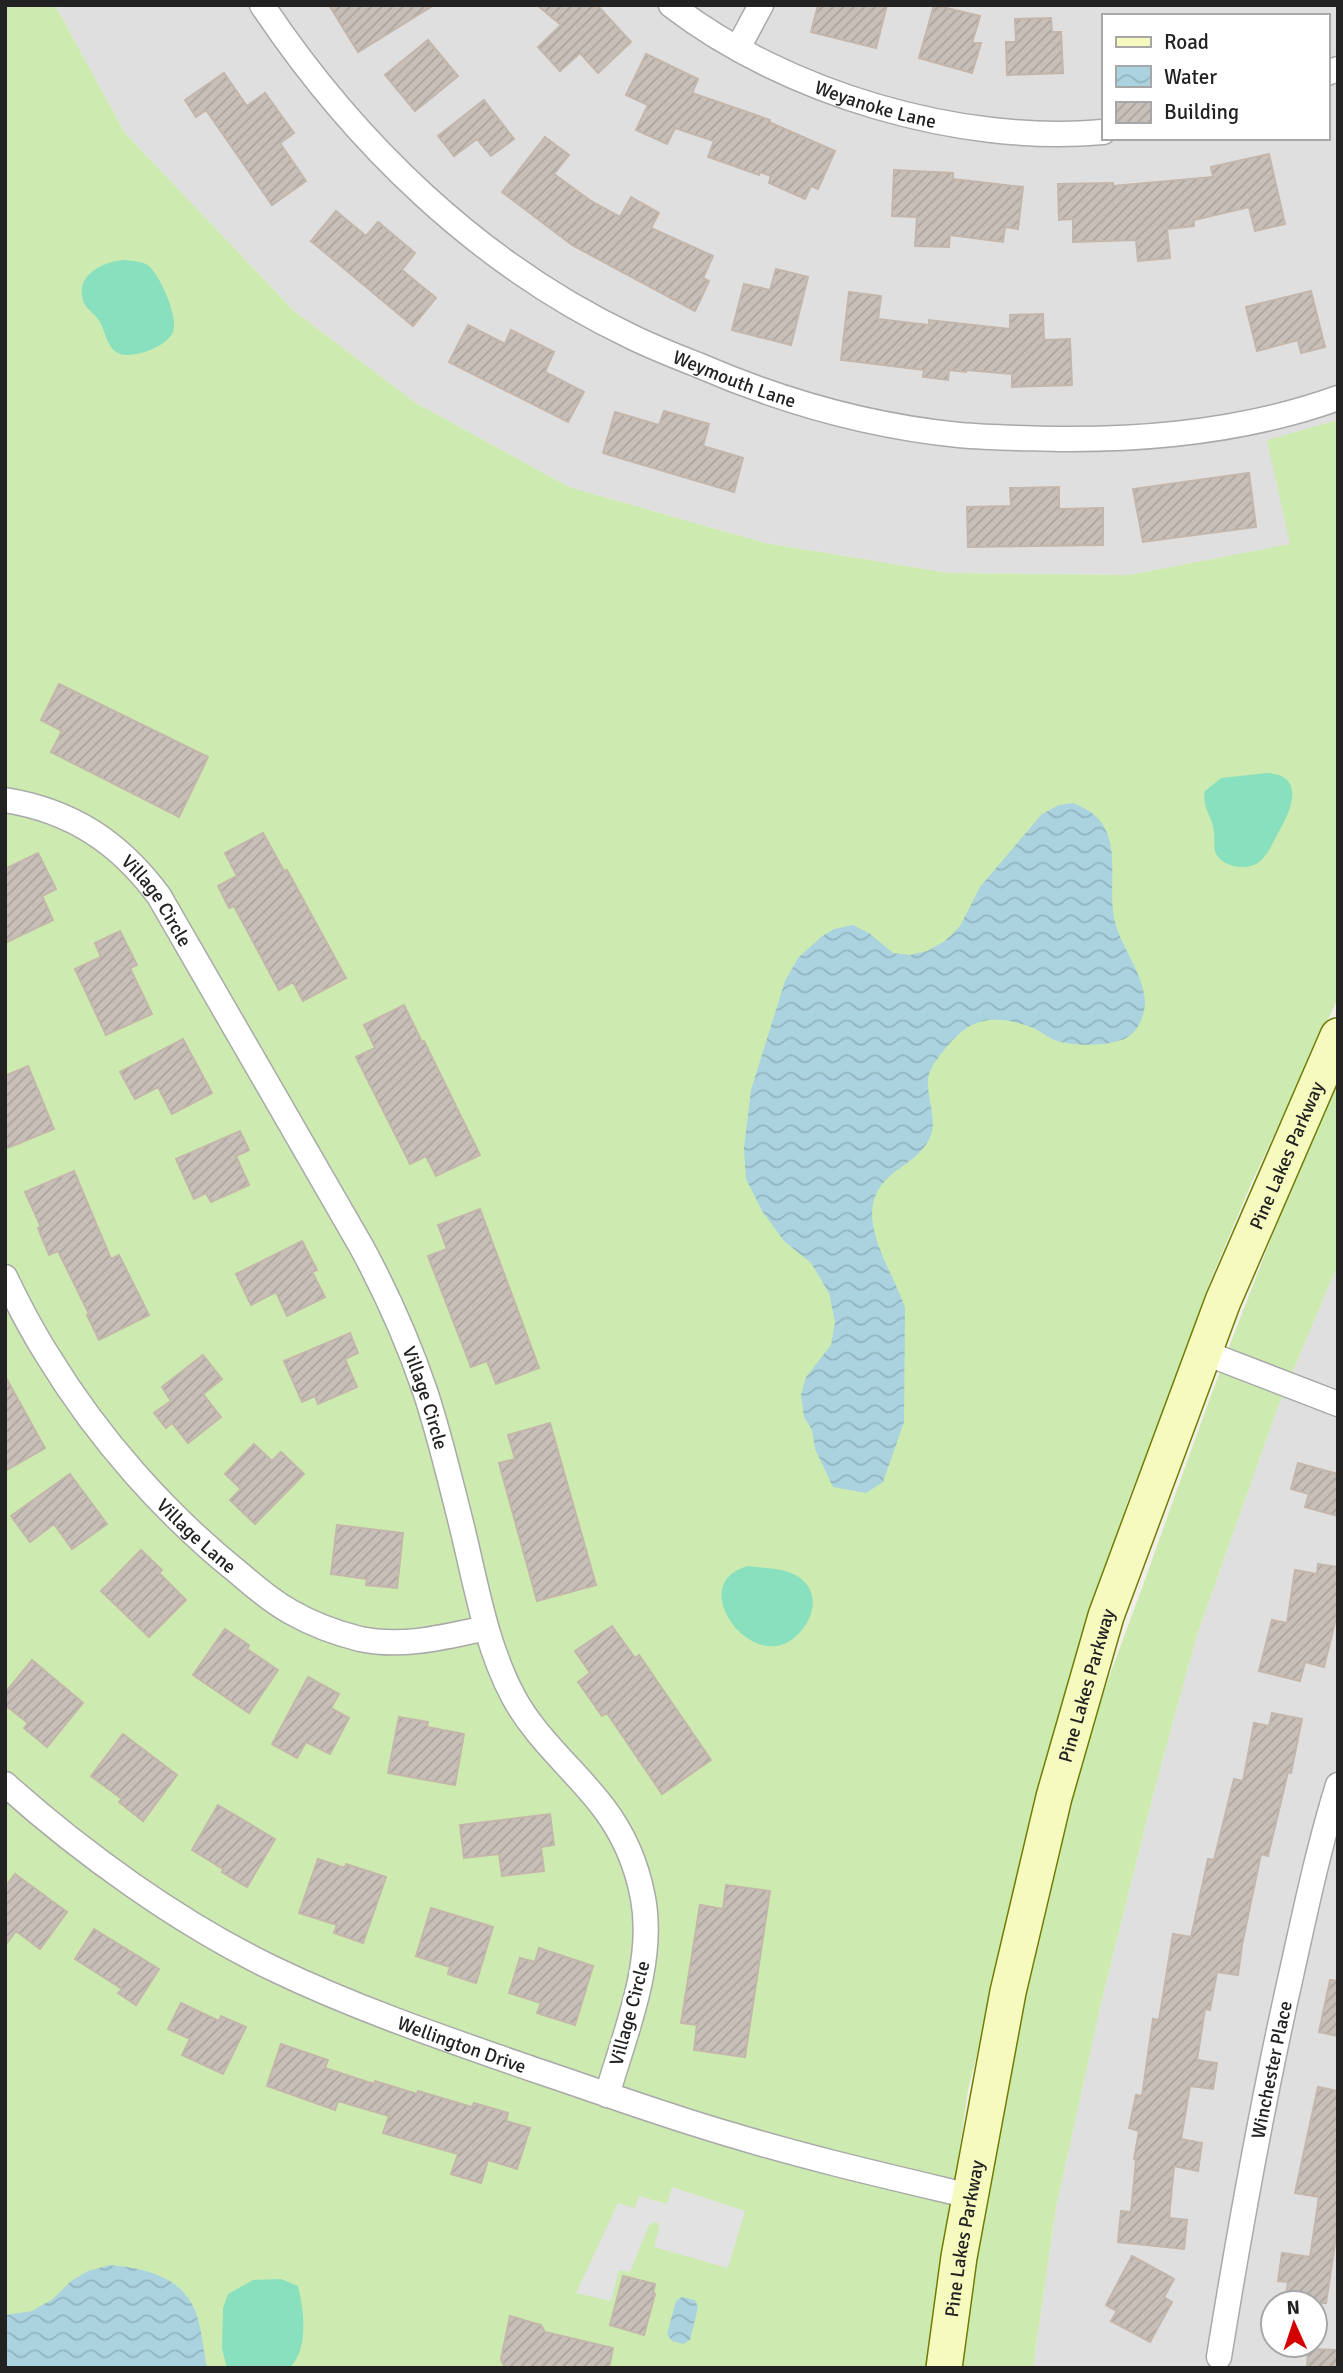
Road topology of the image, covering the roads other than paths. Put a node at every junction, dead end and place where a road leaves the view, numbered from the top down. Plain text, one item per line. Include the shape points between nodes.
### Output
1 (262, 5) edge
2 (671, 5) edge
3 (761, 5) edge
4 (738, 48) junction
5 (1102, 132) edge
6 (1338, 398) edge
7 (5, 800) edge
8 (1338, 1036) edge
9 (5, 1276) edge
10 (1203, 1352) junction
11 (1338, 1404) edge
12 (486, 1628) junction
13 (5, 1784) edge
14 (1338, 1785) edge
15 (607, 2095) junction
16 (970, 2196) junction
17 (1219, 2357) dead end
18 (944, 2368) edge

1 - 6 street, Weymouth Lane via 370,142 464,229 554,294 629,336 729,379 873,421 960,435 1016,438 1163,435 1279,415
2 - 4 street, Weyanoke Lane
3 - 4 street
4 - 5 street, Weyanoke Lane via 776,69 894,112 1004,132
7 - 12 street, Village Circle via 57,814 108,841 145,877 173,920 360,1246 397,1320 438,1434
8 - 10 street, Pine Lakes Parkway
9 - 12 street, Village Lane via 48,1357 122,1457 206,1546 276,1603 324,1628 375,1641 405,1642
10 - 11 street
10 - 16 street, Pine Lakes Parkway via 1105,1616 1054,1797 1008,1992
12 - 15 street, Village Circle via 524,1714 613,1821 639,1883 645,1914 644,1958
13 - 15 street, Wellington Drive via 129,1881 269,1967 402,2022
14 - 17 street, Winchester Place via 1266,2086
15 - 16 street, Wellington Drive via 779,2149
16 - 18 street, Pine Lakes Parkway

